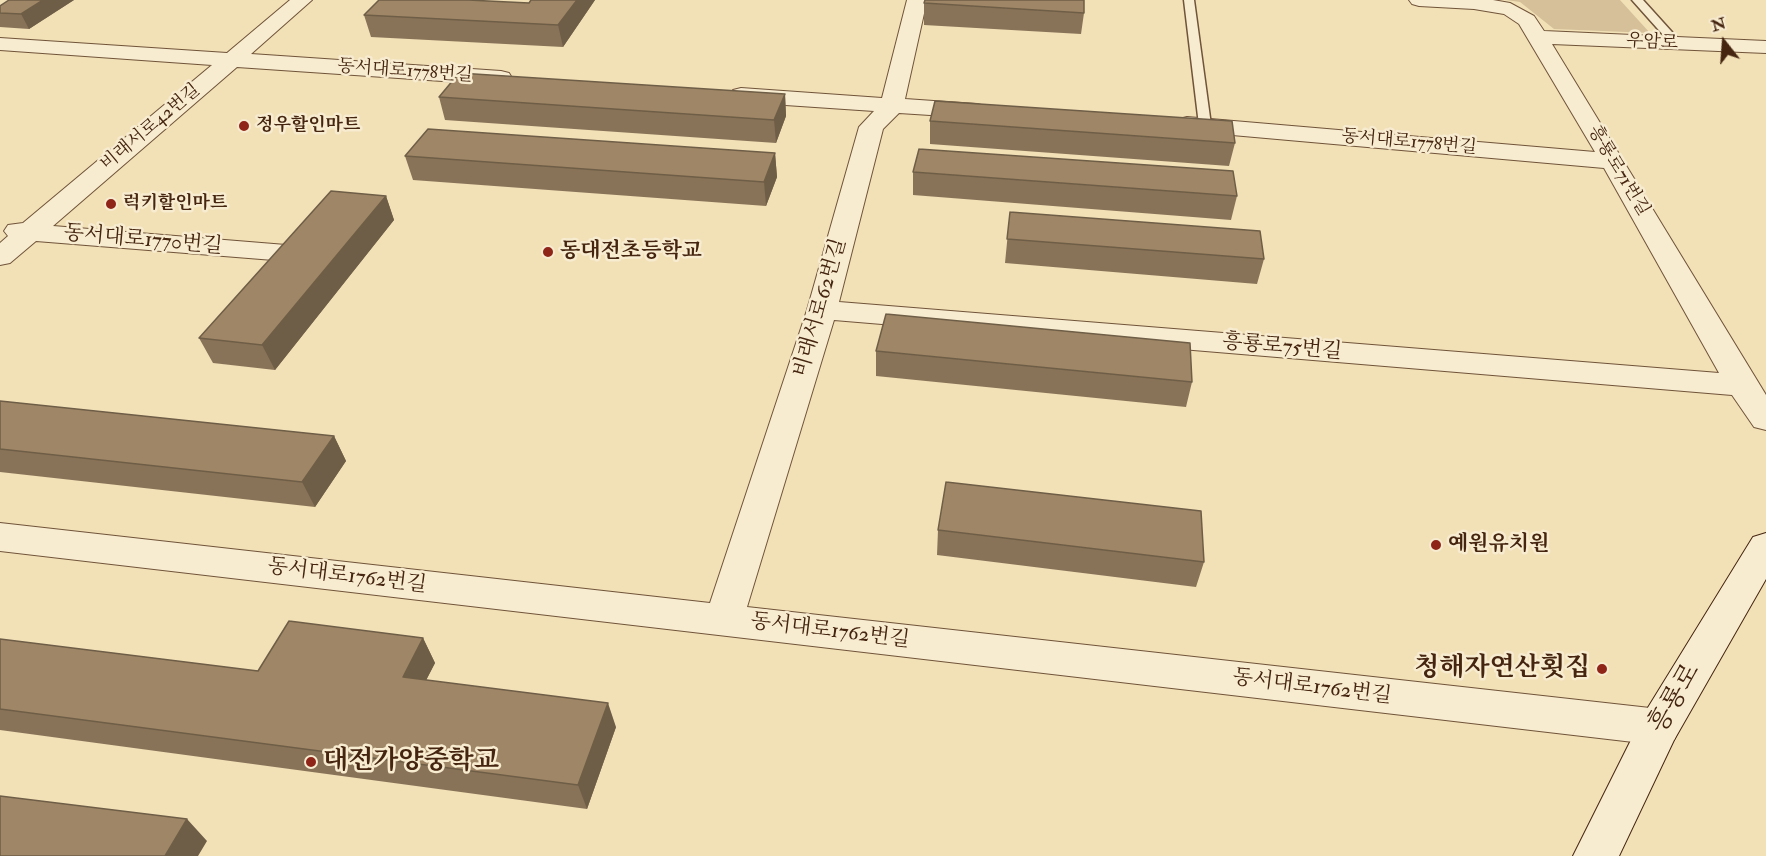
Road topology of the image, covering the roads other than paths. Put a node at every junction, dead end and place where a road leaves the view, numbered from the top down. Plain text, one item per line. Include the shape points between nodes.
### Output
1 (302, 0) edge
2 (917, 0) edge
3 (1189, 0) edge
4 (1419, 0) edge
5 (1637, 0) edge
6 (1537, 37) junction
7 (0, 44) edge
8 (1677, 44) junction
9 (1766, 47) edge
10 (232, 60) junction
11 (527, 80) edge
12 (715, 93) edge
13 (892, 106) junction
14 (996, 112) edge
15 (1170, 123) edge
16 (1205, 125) junction
17 (1613, 161) junction
18 (0, 229) edge
19 (29, 232) junction
20 (286, 253) edge
21 (0, 256) edge
22 (822, 310) junction
23 (1742, 385) junction
24 (1766, 419) edge
25 (0, 537) edge
26 (1766, 547) edge
27 (724, 620) junction
28 (1659, 727) junction
29 (1596, 856) edge

1 - 10 street, 비래서로42번길
2 - 13 street
3 - 16 lane
4 - 6 street, 흥룡로71번길 via 1510,9 1527,20
5 - 8 lane
6 - 8 street, 우암로
6 - 17 street, 흥룡로71번길
7 - 10 street, 동서대로1778번길
8 - 9 street, 우암로
10 - 11 street, 동서대로1778번길
10 - 19 street, 비래서로42번길
12 - 13 street
13 - 14 street
13 - 22 street, 비래서로62번길 via 871,127
15 - 16 street, 동서대로1778번길
16 - 17 street, 동서대로1778번길
17 - 23 street, 흥룡로71번길
18 - 19 street, 동서대로1770번길
19 - 20 street, 동서대로1770번길
19 - 21 street, 비래서로42번길
22 - 23 street, 흥룡로75번길
22 - 27 street, 비래서로62번길
23 - 24 street, 흥룡로71번길
25 - 27 street, 동서대로1762번길
26 - 28 street, 흥룡로
27 - 28 street, 동서대로1762번길
28 - 29 street, 흥룡로

